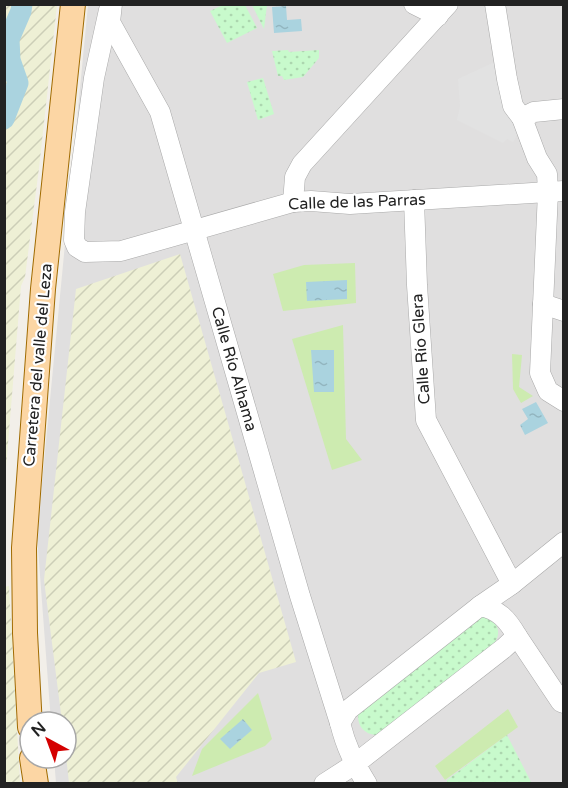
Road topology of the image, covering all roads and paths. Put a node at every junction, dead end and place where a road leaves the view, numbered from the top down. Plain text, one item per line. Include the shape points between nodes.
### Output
1 (73, 4) edge
2 (414, 4) edge
3 (495, 4) edge
4 (110, 10) edge
5 (443, 10) edge
6 (564, 109) edge
7 (522, 118) junction
8 (556, 192) edge
9 (414, 200) junction
10 (293, 202) junction
11 (194, 230) junction
12 (543, 304) junction
13 (564, 311) edge
14 (564, 401) edge
15 (564, 542) edge
16 (507, 587) junction
17 (480, 606) junction
18 (506, 619) junction
19 (517, 636) junction
20 (564, 703) edge
21 (29, 710) edge
22 (342, 731) junction
23 (385, 741) junction
24 (355, 764) junction
25 (324, 783) edge
26 (367, 783) edge

1 - 21 main road, Carretera del valle del Leza via 43,289 24,548
2 - 5 street
3 - 7 street via 513,106
4 - 11 street, Calle Río Alhama via 160,112
4 - 11 street, Calle de las Parras via 94,78 74,240 85,252 122,251
5 - 10 street via 302,165 295,177
6 - 7 street via 534,112
7 - 8 street via 537,158
8 - 9 street, Calle de las Parras
8 - 12 street
9 - 10 street, Calle de las Parras
9 - 16 street, Calle Río Glera via 426,420
10 - 11 street, Calle de las Parras
11 - 22 street, Calle Río Alhama
12 - 13 street
12 - 14 street via 540,373 548,392
15 - 16 street
16 - 17 street
16 - 18 street, Calle Río Glera via 500,605
17 - 18 street via 493,609
17 - 22 street via 348,710
18 - 19 street
19 - 20 street
19 - 23 street
22 - 23 street via 353,748 366,749
22 - 24 street, Calle Río Alhama
23 - 24 street
24 - 25 street
24 - 26 street

